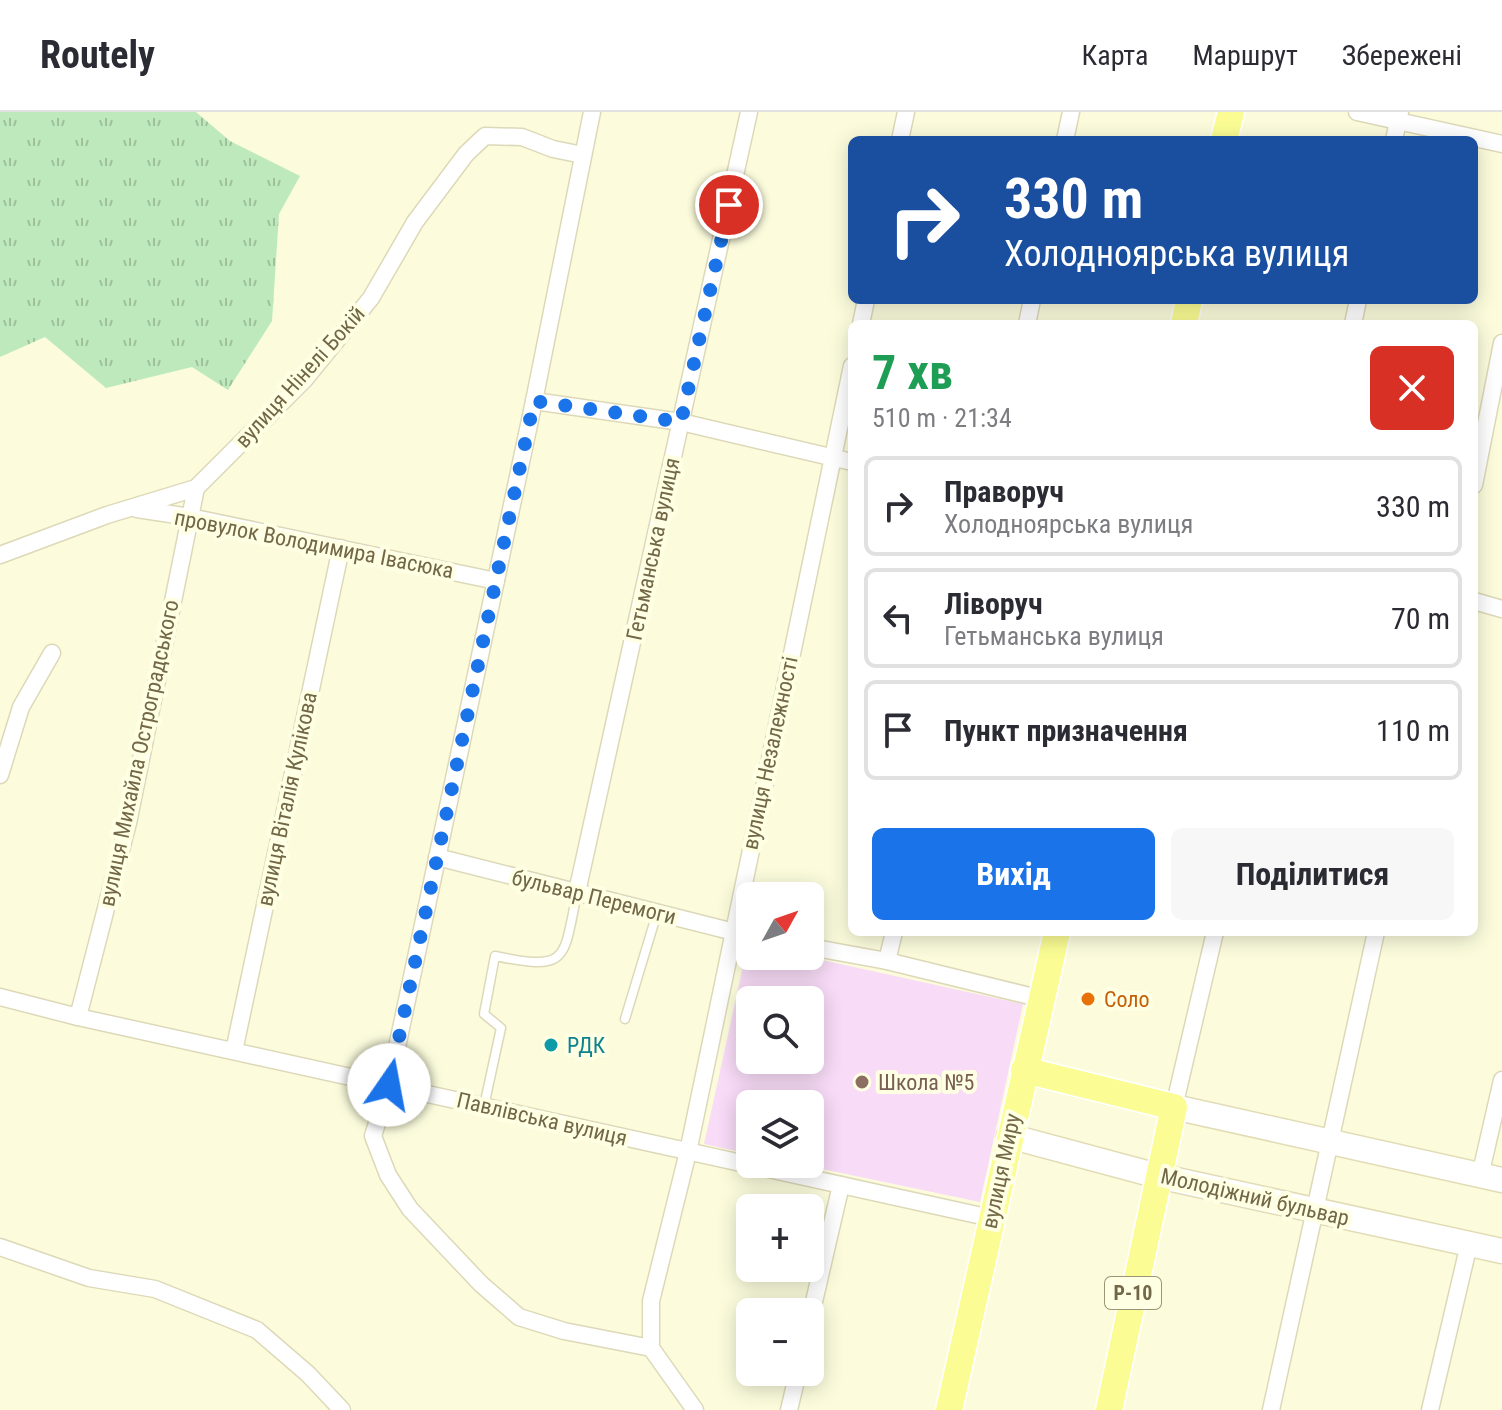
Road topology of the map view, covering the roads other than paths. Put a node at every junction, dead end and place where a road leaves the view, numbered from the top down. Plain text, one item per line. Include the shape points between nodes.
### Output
1 (592, 112) edge
2 (749, 112) edge
3 (906, 112) edge
4 (1071, 112) edge
5 (1231, 112) edge
6 (1357, 112) edge
7 (1399, 116) edge
8 (901, 136) edge
9 (1066, 136) edge
10 (1225, 136) edge
11 (1395, 136) edge
12 (1473, 136) edge
13 (1478, 137) edge
14 (1502, 144) edge
15 (583, 155) junction
16 (1502, 343) edge
17 (848, 385) edge
18 (534, 401) junction
19 (681, 422) junction
20 (832, 459) junction
21 (848, 461) edge
22 (1478, 465) edge
23 (196, 488) junction
24 (131, 508) junction
25 (190, 517) junction
26 (341, 548) junction
27 (0, 555) edge
28 (496, 581) junction
29 (1478, 602) edge
30 (1502, 609) edge
31 (52, 653) dead end
32 (0, 775) edge
33 (437, 857) junction
34 (577, 892) junction
35 (657, 912) junction
36 (732, 933) junction
37 (736, 934) edge
38 (893, 936) edge
39 (1056, 936) edge
40 (1214, 936) edge
41 (1375, 936) edge
42 (824, 950) edge
43 (887, 961) junction
44 (0, 997) edge
45 (1042, 999) junction
46 (78, 1017) junction
47 (625, 1019) dead end
48 (234, 1051) junction
49 (1024, 1070) junction
50 (1502, 1080) edge
51 (389, 1085) junction
52 (484, 1106) junction
53 (1174, 1107) junction
54 (1009, 1136) junction
55 (1328, 1142) junction
56 (688, 1152) junction
57 (1158, 1176) junction
58 (1491, 1178) edge
59 (841, 1185) junction
60 (1314, 1210) junction
61 (991, 1218) junction
62 (1469, 1244) junction
63 (0, 1247) edge
64 (1502, 1251) edge
65 (815, 1298) edge
66 (651, 1348) junction
67 (795, 1386) edge
68 (342, 1410) edge
69 (695, 1410) edge
70 (789, 1410) edge
71 (949, 1410) edge
72 (1109, 1410) edge
73 (1271, 1410) edge
74 (1430, 1410) edge

1 - 15 street
2 - 19 street, Гетьманська вулиця
3 - 8 street
4 - 9 street
5 - 10 main road
6 - 7 street
7 - 11 street
7 - 12 street
13 - 14 street
15 - 18 street
15 - 23 street, вулиця Нінелі Бокій via 522,137 485,136 415,222 371,298 324,356
16 - 22 street
17 - 20 street, вулиця Незалежності
18 - 19 street
18 - 28 street
19 - 20 street
19 - 34 street, Гетьманська вулиця
20 - 21 street
20 - 36 street, вулиця Незалежності
23 - 24 street, вулиця Нінелі Бокій
23 - 25 street, вулиця Михайла Остроградського
24 - 25 street, провулок Володимира Івасюка
24 - 27 street, вулиця Нінелі Бокій
25 - 26 street, провулок Володимира Івасюка
25 - 46 street, вулиця Михайла Остроградського via 128,823
26 - 28 street, провулок Володимира Івасюка
26 - 48 street, вулиця Віталія Кулікова
28 - 33 street
29 - 30 street
31 - 32 street via 21,707
33 - 34 street, бульвар Перемоги
33 - 51 street
34 - 35 street, бульвар Перемоги
34 - 52 lane via 563,952 553,961 533,964 495,956 484,1014 501,1028
35 - 36 street, бульвар Перемоги
35 - 47 lane
36 - 37 street, бульвар Перемоги
36 - 56 street, вулиця Незалежності
38 - 43 street
39 - 45 main road, вулиця Миру
40 - 53 street
41 - 55 street
42 - 43 street
43 - 45 street
44 - 46 street, Павлівська вулиця
45 - 49 main road, вулиця Миру
46 - 48 street, Павлівська вулиця
48 - 51 street, Павлівська вулиця
49 - 53 main road
49 - 54 main road, вулиця Миру
50 - 58 street
51 - 52 street, Павлівська вулиця
51 - 66 street via 373,1136 388,1175 410,1209 481,1284 519,1317
52 - 56 street, Павлівська вулиця
53 - 55 main road
53 - 57 main road, Р-10
54 - 57 main road, Молодіжний бульвар
54 - 61 main road, вулиця Миру
55 - 58 main road
55 - 60 street
56 - 59 street, Павлівська вулиця
56 - 66 street, вулиця Незалежності via 651,1301
57 - 60 main road, Молодіжний бульвар
57 - 72 main road, Р-10
59 - 61 street, Павлівська вулиця
59 - 65 street
60 - 62 main road, Молодіжний бульвар
60 - 73 street
61 - 71 main road, вулиця Миру
62 - 64 main road, Молодіжний бульвар
62 - 74 street
63 - 68 street via 89,1278 155,1289 257,1330
66 - 69 street
67 - 70 street

